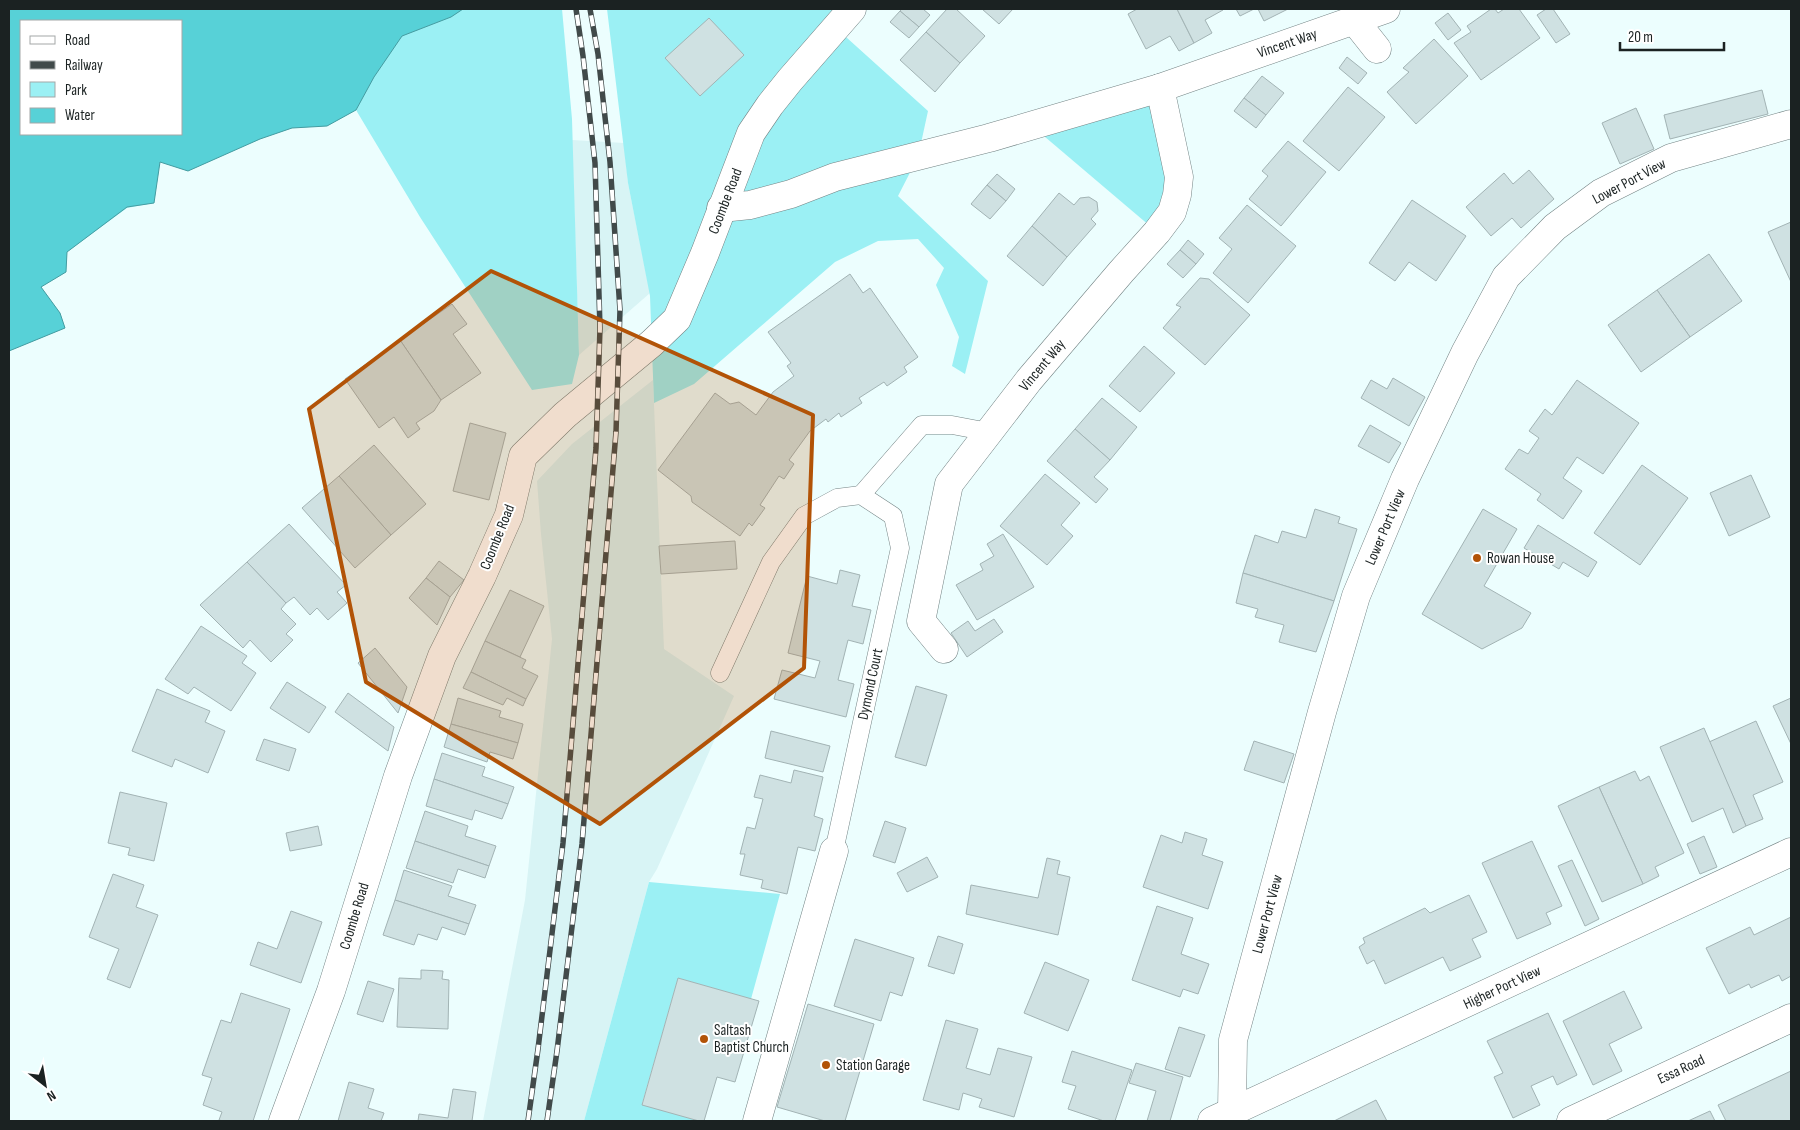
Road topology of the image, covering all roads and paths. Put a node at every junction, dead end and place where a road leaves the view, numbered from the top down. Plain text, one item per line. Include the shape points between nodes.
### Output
1 (852, 9) edge
2 (1386, 9) edge
3 (1354, 20) junction
4 (1377, 49) dead end
5 (1160, 88) junction
6 (1791, 124) edge
7 (722, 208) junction
8 (988, 432) junction
9 (862, 495) junction
10 (944, 649) dead end
11 (720, 673) dead end
12 (834, 851) joint
13 (1791, 852) edge
14 (1791, 1018) edge
15 (1222, 1117) edge
16 (283, 1121) edge
17 (757, 1121) edge
18 (1571, 1121) edge

1 - 7 street, Coombe Road via 785,86 751,133
2 - 3 street, Vincent Way
3 - 4 street
3 - 5 street, Vincent Way
5 - 7 street, Vincent Way via 980,140 835,176 791,194 750,205
5 - 8 street, Vincent Way via 1179,177 1172,212
6 - 15 street, Lower Port View via 1671,158 1601,193 1555,227 1506,277 1465,353 1356,596 1233,1040
7 - 16 street, Coombe Road via 677,319 565,415 523,456 508,515 442,656 398,776 331,991
8 - 9 lane via 952,425 922,425
8 - 10 street, Vincent Way via 949,484 921,620
9 - 11 lane via 837,498 804,516 771,562
9 - 12 lane, Dymond Court via 893,516 900,548
12 - 17 street, Dymond Court
13 - 15 street, Higher Port View
14 - 18 street, Essa Road

